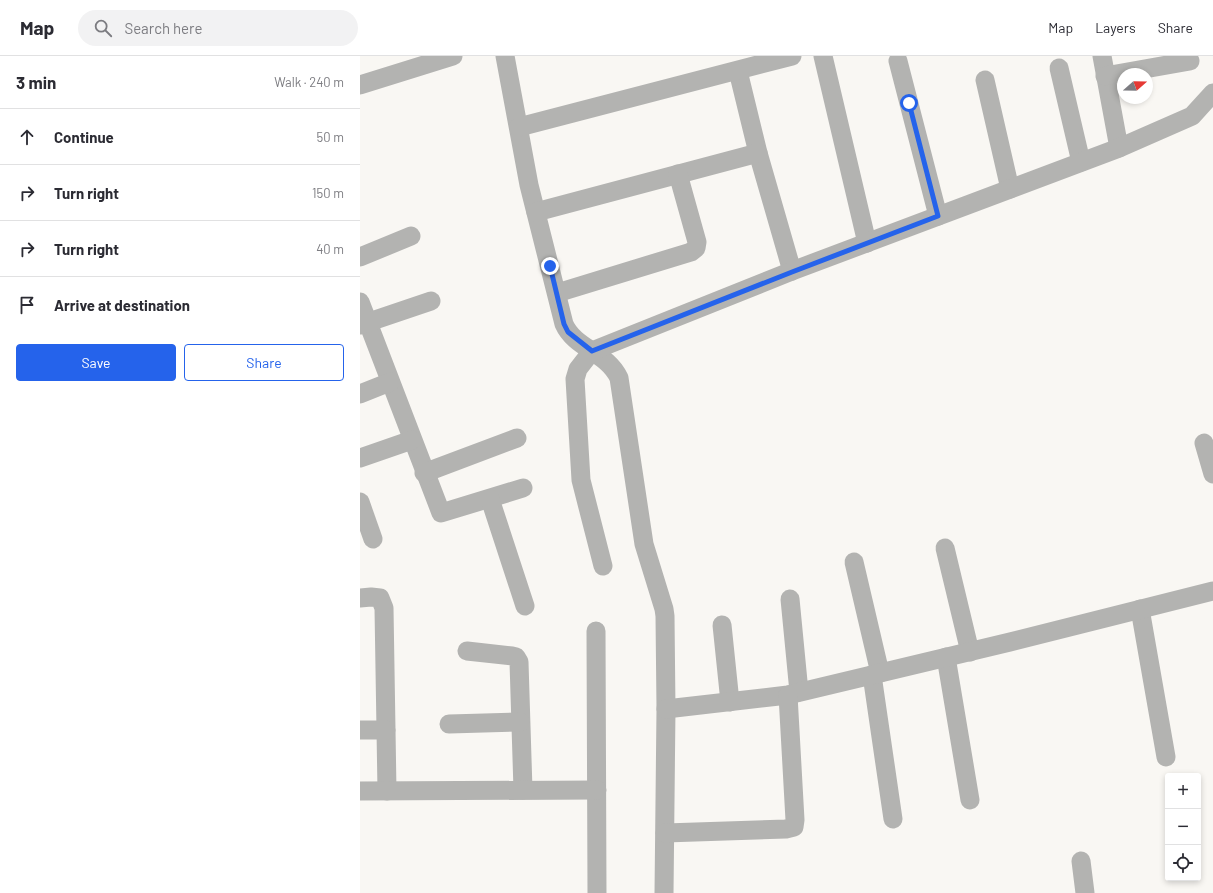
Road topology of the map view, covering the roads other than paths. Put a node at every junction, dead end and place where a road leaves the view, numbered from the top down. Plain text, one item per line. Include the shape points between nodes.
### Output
1 (453, 56) edge
2 (505, 56) edge
3 (792, 56) edge
4 (823, 56) edge
5 (1102, 56) edge
6 (898, 61) dead end
7 (1190, 61) dead end
8 (412, 62) edge
9 (1059, 68) dead end
10 (738, 71) junction
11 (1105, 76) junction
12 (985, 80) dead end
13 (360, 85) edge
14 (1213, 93) edge
15 (519, 127) junction
16 (1119, 148) junction
17 (758, 153) junction
18 (1081, 162) junction
19 (678, 174) junction
20 (1010, 189) junction
21 (536, 212) junction
22 (938, 216) junction
23 (411, 236) dead end
24 (867, 243) junction
25 (360, 257) edge
26 (792, 272) junction
27 (557, 293) junction
28 (431, 301) dead end
29 (360, 302) edge
30 (364, 323) edge
31 (592, 351) junction
32 (390, 382) junction
33 (360, 394) edge
34 (517, 438) dead end
35 (412, 440) junction
36 (1204, 443) dead end
37 (360, 458) edge
38 (424, 473) junction
39 (1213, 474) edge
40 (523, 488) dead end
41 (490, 498) junction
42 (360, 502) edge
43 (373, 539) dead end
44 (945, 548) dead end
45 (854, 562) dead end
46 (603, 566) dead end
47 (1213, 591) edge
48 (360, 598) edge
49 (790, 599) dead end
50 (524, 606) dead end
51 (1140, 610) junction
52 (722, 625) dead end
53 (596, 631) dead end
54 (467, 651) dead end
55 (970, 652) junction
56 (946, 657) junction
57 (876, 674) junction
58 (794, 694) junction
59 (730, 702) junction
60 (666, 709) junction
61 (520, 722) junction
62 (448, 724) dead end
63 (360, 730) edge
64 (386, 730) junction
65 (1166, 757) dead end
66 (523, 790) junction
67 (597, 790) junction
68 (360, 791) edge
69 (387, 791) junction
70 (970, 800) dead end
71 (893, 819) dead end
72 (664, 833) junction
73 (1081, 860) dead end
74 (597, 893) edge
75 (664, 893) edge
76 (1085, 893) edge

1 - 8 street
2 - 15 street
3 - 10 street
4 - 24 street
5 - 11 street
6 - 22 street
7 - 11 street
8 - 13 street
9 - 18 street
10 - 15 street
10 - 17 street
11 - 16 street
12 - 20 street
14 - 16 street via 1192,116
15 - 21 street
16 - 18 street
17 - 19 street
17 - 26 street
18 - 20 street
19 - 21 street
19 - 27 street via 697,242 696,248 691,252
20 - 22 street
21 - 27 street
22 - 24 street
23 - 25 street
24 - 26 street
26 - 31 street
27 - 31 street via 568,332
28 - 30 street
29 - 30 street
30 - 32 street
31 - 46 street via 578,369 574,379 581,480
31 - 60 street via 608,363 619,378 644,544 664,609
32 - 33 street
32 - 35 street
34 - 38 street
35 - 37 street
35 - 38 street
36 - 39 street
38 - 41 street via 441,513
40 - 41 street
41 - 50 street
42 - 43 street
44 - 55 street
45 - 57 street
47 - 51 street
48 - 64 street via 380,598 384,608
49 - 58 street
51 - 55 street
51 - 65 street
52 - 59 street
53 - 67 street
54 - 61 street via 516,657 519,662
55 - 56 street
56 - 57 street
56 - 70 street
57 - 58 street
57 - 71 street
58 - 59 street
58 - 72 street via 794,827 786,830
59 - 60 street
60 - 72 street
61 - 62 street
61 - 66 street
63 - 64 street
64 - 69 street
66 - 67 street
66 - 69 street
67 - 74 street
68 - 69 street
72 - 75 street
73 - 76 street

